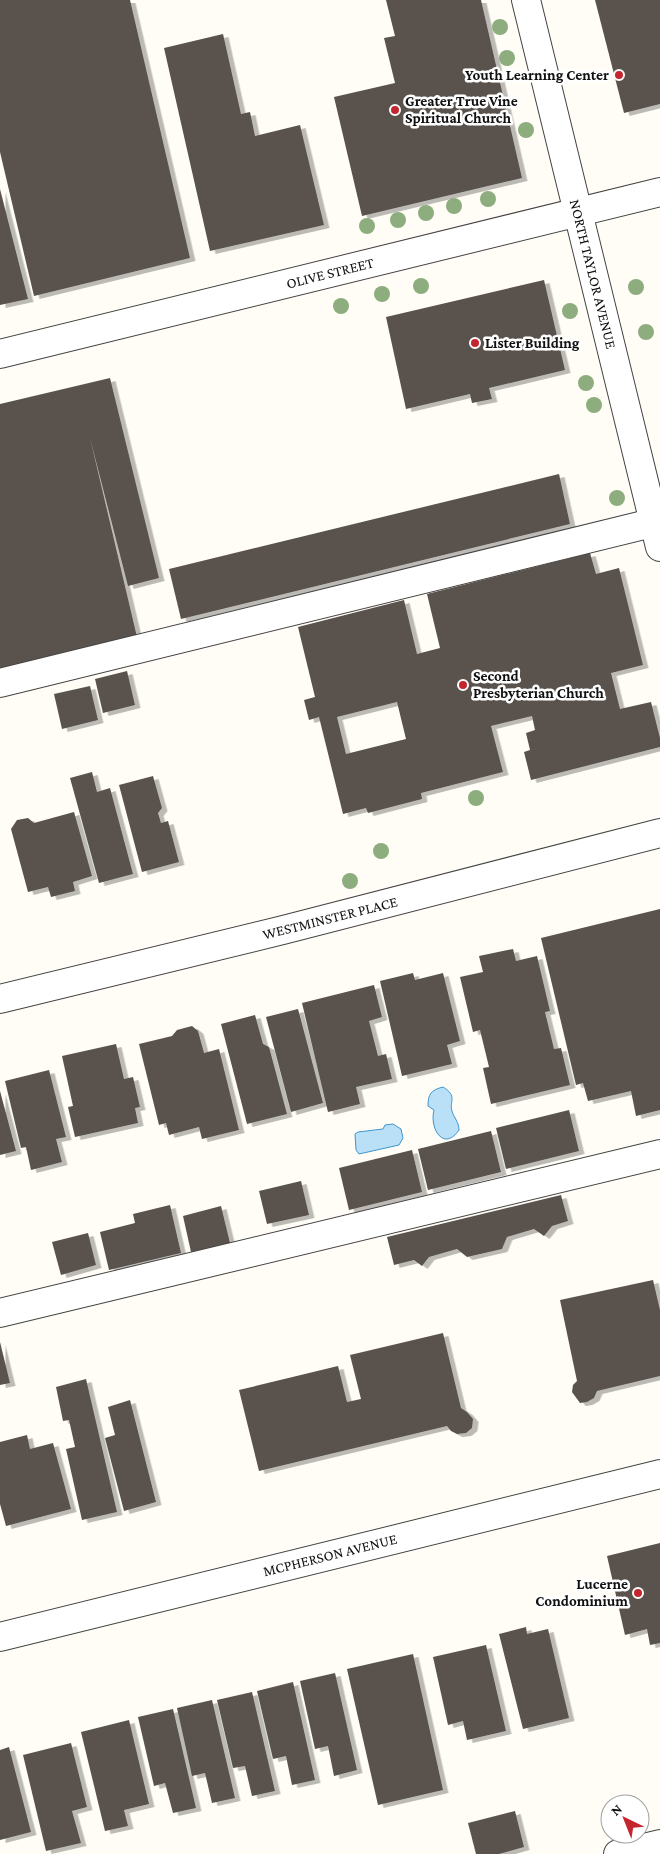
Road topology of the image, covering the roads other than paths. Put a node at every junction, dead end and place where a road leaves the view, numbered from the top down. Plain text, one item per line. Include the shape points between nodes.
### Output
1 (526, 0) edge
2 (660, 192) edge
3 (578, 212) junction
4 (0, 354) edge
5 (658, 530) edge
6 (0, 683) edge
7 (660, 833) edge
8 (0, 999) edge
9 (660, 1154) edge
10 (0, 1313) edge
11 (660, 1474) edge
12 (0, 1637) edge
13 (660, 1844) edge
14 (618, 1854) edge

1 - 3 street, NORTH TAYLOR AVENUE
2 - 3 street, OLIVE STREET
3 - 4 street, OLIVE STREET
3 - 5 street, NORTH TAYLOR AVENUE
5 - 6 street
7 - 8 street, WESTMINSTER PLACE via 273,933
9 - 10 street
11 - 12 street, MCPHERSON AVENUE
13 - 14 street

